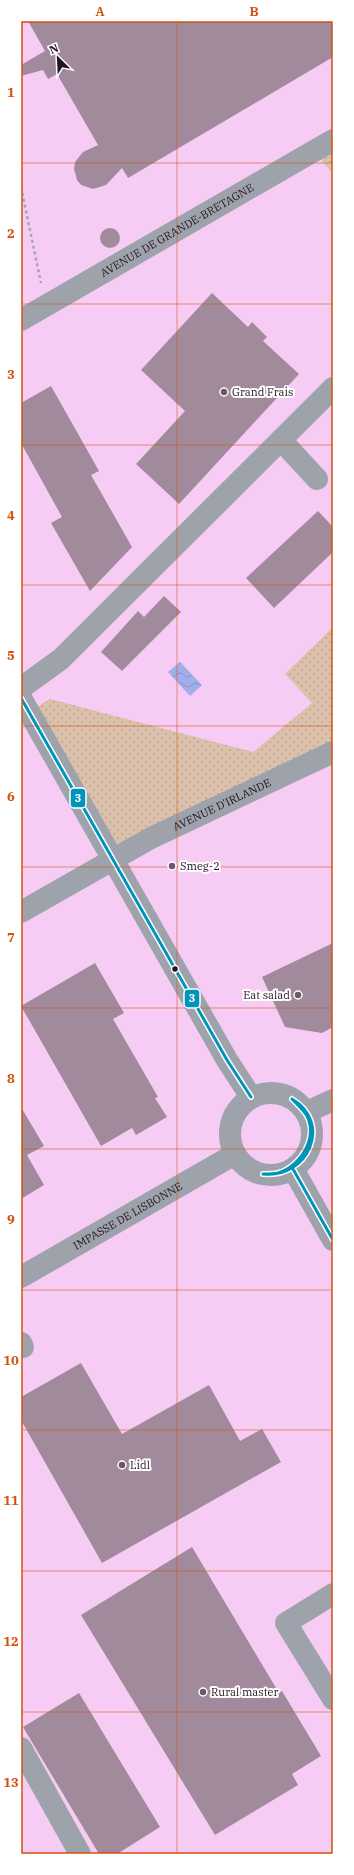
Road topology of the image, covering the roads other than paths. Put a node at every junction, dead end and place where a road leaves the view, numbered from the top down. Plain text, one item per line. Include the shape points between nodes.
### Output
1 (333, 140) edge
2 (21, 320) edge
3 (333, 388) edge
4 (281, 440) junction
5 (317, 479) dead end
6 (21, 688) edge
7 (21, 698) edge
8 (333, 752) edge
9 (112, 859) junction
10 (21, 912) edge
11 (251, 1097) junction
12 (333, 1100) edge
13 (307, 1112) junction
14 (235, 1154) junction
15 (293, 1169) junction
16 (333, 1240) edge
17 (21, 1277) edge
18 (333, 1594) edge
19 (333, 1699) edge
20 (21, 1748) edge
21 (80, 1854) edge

1 - 2 street, AVENUE DE GRANDE-BRETAGNE
3 - 4 street
4 - 5 street
4 - 6 street via 62,659
7 - 9 street
8 - 9 street, AVENUE D'IRLANDE
9 - 10 street, AVENUE D'IRLANDE
9 - 11 street
11 - 13 street via 263,1093 282,1094 298,1102
11 - 14 street via 233,1116 229,1129 230,1142
12 - 13 street
13 - 15 street via 312,1124 311,1143 302,1161
14 - 15 street via 243,1165 267,1175
14 - 17 street, IMPASSE DE LISBONNE
15 - 16 street
18 - 19 street via 286,1622
20 - 21 street

